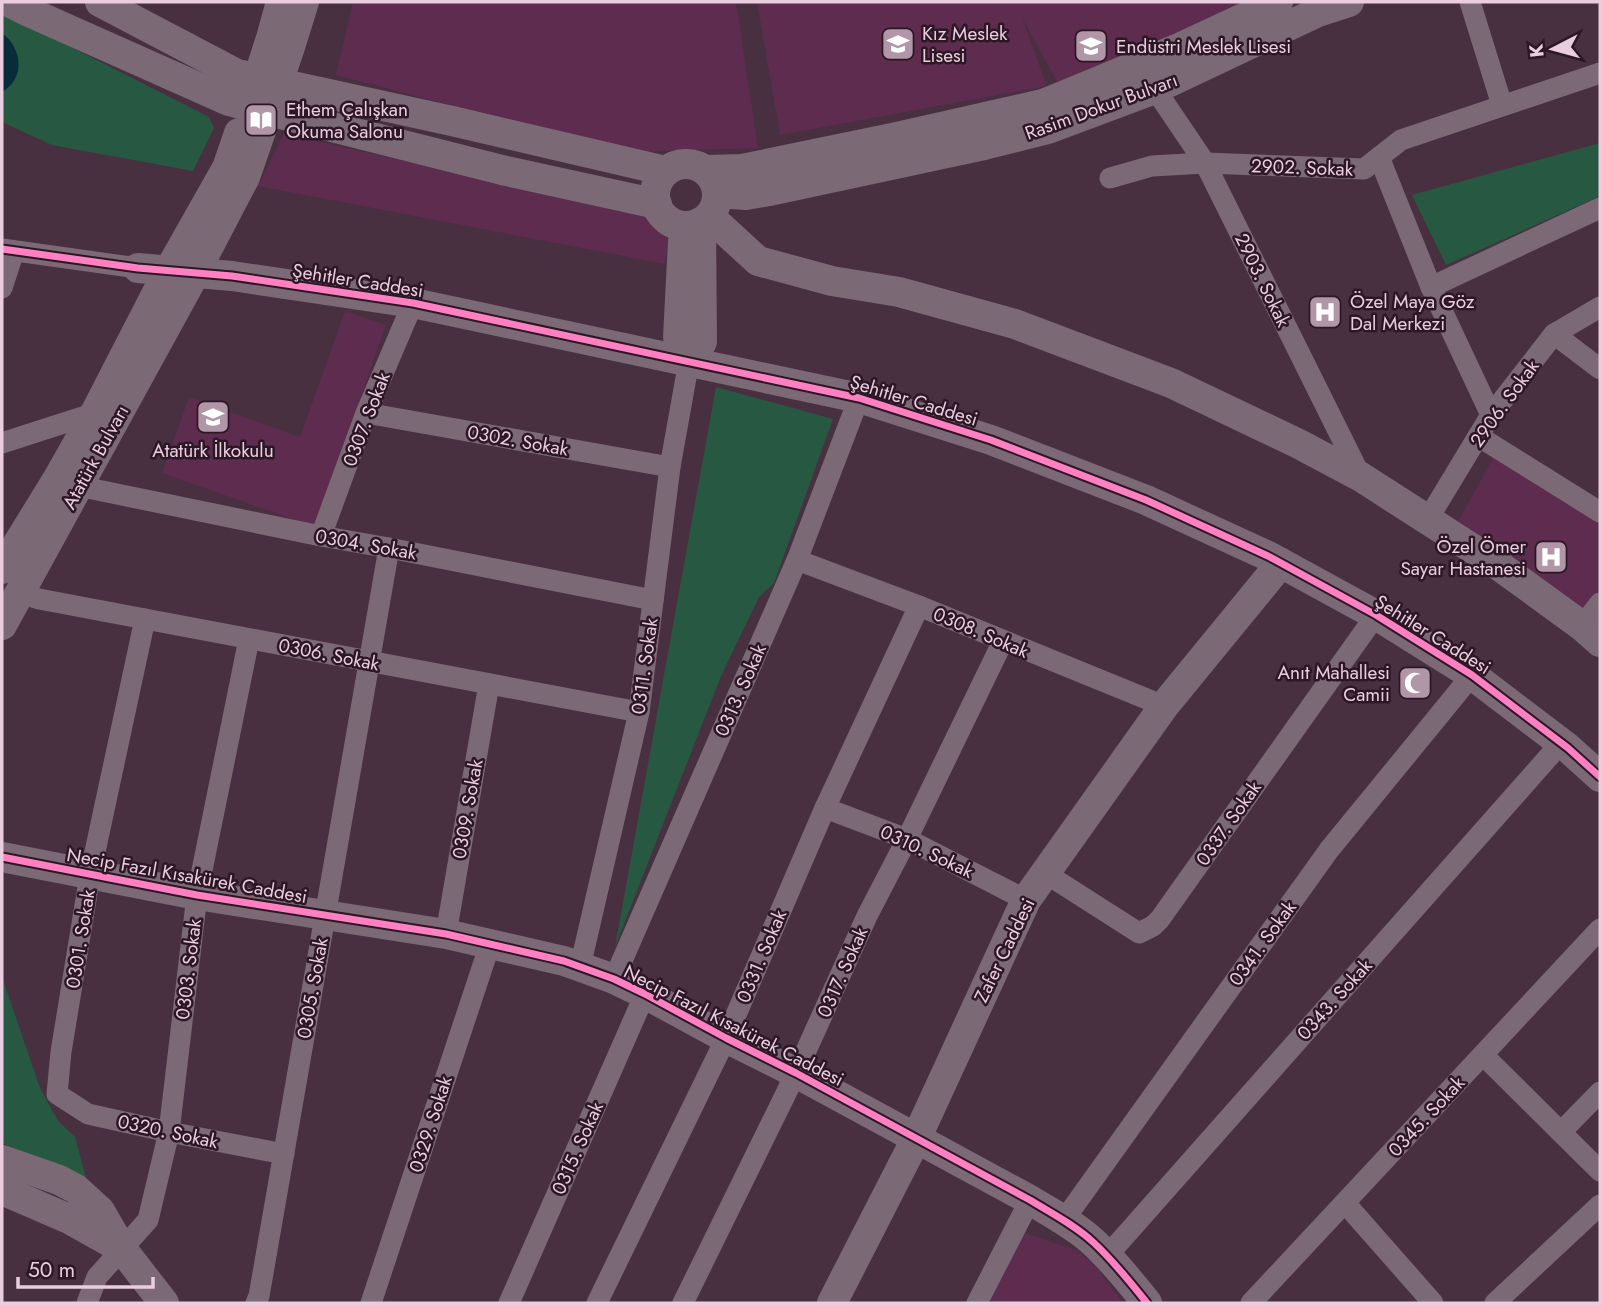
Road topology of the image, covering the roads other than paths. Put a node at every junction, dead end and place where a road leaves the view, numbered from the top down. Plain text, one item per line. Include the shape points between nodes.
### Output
1 (9, 2) edge
2 (100, 2) edge
3 (281, 2) edge
4 (304, 2) edge
5 (1278, 2) edge
6 (1349, 2) edge
7 (1470, 2) edge
8 (280, 44) junction
9 (1600, 73) edge
10 (233, 88) junction
11 (1154, 89) junction
12 (1502, 105) junction
13 (1379, 157) junction
14 (1205, 163) junction
15 (666, 171) junction
16 (1110, 178) dead end
17 (657, 204) junction
18 (705, 206) junction
19 (1600, 208) edge
20 (8, 250) edge
21 (163, 279) junction
22 (1432, 287) junction
23 (2, 288) edge
24 (413, 303) junction
25 (1600, 307) edge
26 (1554, 334) junction
27 (689, 361) junction
28 (1600, 369) edge
29 (859, 398) junction
30 (95, 413) junction
31 (366, 413) junction
32 (1491, 415) junction
33 (1478, 436) junction
34 (2, 443) edge
35 (670, 467) junction
36 (1361, 477) junction
37 (78, 486) junction
38 (1600, 512) edge
39 (1428, 519) junction
40 (321, 536) junction
41 (389, 548) junction
42 (797, 560) junction
43 (1281, 563) junction
44 (2, 569) edge
45 (20, 593) junction
46 (653, 600) junction
47 (919, 606) junction
48 (1376, 615) junction
49 (145, 620) junction
50 (1594, 624) edge
51 (2, 625) edge
52 (249, 639) junction
53 (1003, 641) junction
54 (369, 662) junction
55 (1472, 674) junction
56 (489, 684) junction
57 (1164, 706) junction
58 (639, 712) junction
59 (1561, 743) junction
60 (1600, 777) edge
61 (825, 808) junction
62 (907, 839) junction
63 (2, 857) edge
64 (1045, 873) junction
65 (90, 875) junction
66 (197, 895) junction
67 (1026, 900) junction
68 (325, 914) junction
69 (1600, 929) edge
70 (446, 934) junction
71 (489, 944) junction
72 (580, 967) junction
73 (614, 979) junction
74 (645, 994) junction
75 (726, 1038) junction
76 (1483, 1055) junction
77 (796, 1073) junction
78 (1600, 1092) edge
79 (57, 1094) joint
80 (169, 1132) junction
81 (1561, 1132) junction
82 (916, 1139) junction
83 (284, 1154) junction
84 (2, 1160) edge
85 (1600, 1171) edge
86 (2, 1190) edge
87 (1030, 1200) junction
88 (1345, 1203) junction
89 (1600, 1205) edge
90 (1064, 1220) junction
91 (122, 1249) junction
92 (1107, 1256) junction
93 (264, 1301) edge
94 (87, 1303) edge
95 (164, 1303) edge
96 (370, 1303) edge
97 (509, 1303) edge
98 (597, 1303) edge
99 (683, 1303) edge
100 (832, 1303) edge
101 (977, 1303) edge
102 (1147, 1303) edge
103 (1251, 1303) edge
104 (1433, 1303) edge
105 (1495, 1303) edge

1 - 10 street
2 - 10 street
3 - 8 street
4 - 8 street
5 - 18 street via 1043,104 743,169
6 - 11 street, Rasim Dokur Bulvarı
7 - 12 street
8 - 21 street via 227,168
9 - 12 street, 2902. Sokak
10 - 15 street via 452,121
10 - 17 street via 502,170
11 - 14 street, 2903. Sokak
11 - 18 street, Rasim Dokur Bulvarı via 1048,129
12 - 13 street, 2902. Sokak via 1401,140
13 - 14 street, 2902. Sokak via 1364,169
13 - 22 street
14 - 16 street, 2902. Sokak via 1152,166
14 - 36 street, 2903. Sokak
15 - 17 street via 657,186
15 - 18 street via 681,164 698,166
17 - 18 street via 670,220
18 - 27 street via 702,342
18 - 36 street via 758,261 1015,324 1171,383
19 - 22 street
20 - 21 street
20 - 23 street
21 - 24 street, Şehitler Caddesi via 232,276
21 - 30 street
21 - 37 street, Atatürk Bulvarı
22 - 32 street
24 - 27 street, Şehitler Caddesi
24 - 31 street, 0307. Sokak
25 - 26 street, 2906. Sokak
26 - 28 street
26 - 32 street, 2906. Sokak
27 - 29 street, Şehitler Caddesi
27 - 35 street, 0311. Sokak
29 - 42 street, 0313. Sokak
29 - 43 street, Şehitler Caddesi via 1004,444 1146,500
30 - 34 street
30 - 44 street
31 - 35 street, 0302. Sokak
31 - 40 street, 0307. Sokak
32 - 33 street, 2906. Sokak
33 - 38 street
33 - 39 street, 2906. Sokak
35 - 46 street, 0311. Sokak
36 - 39 street
37 - 40 street, 0304. Sokak
37 - 45 street, Atatürk Bulvarı
39 - 50 street
40 - 41 street, 0304. Sokak
41 - 46 street, 0304. Sokak
41 - 54 street, 0305. Sokak
42 - 47 street, 0308. Sokak
42 - 73 street, 0313. Sokak
43 - 48 street, Şehitler Caddesi
43 - 57 street, Zafer Caddesi
45 - 49 street, 0306. Sokak
45 - 51 street, Atatürk Bulvarı
46 - 58 street, 0311. Sokak
47 - 53 street, 0308. Sokak
47 - 61 street, 0331. Sokak
48 - 55 street, Şehitler Caddesi
48 - 64 street, 0337. Sokak via 1153,926 1139,933
49 - 52 street, 0306. Sokak
49 - 65 street, 0301. Sokak
52 - 54 street, 0306. Sokak
52 - 66 street, 0303. Sokak
53 - 57 street, 0308. Sokak
53 - 62 street, 0317. Sokak
54 - 56 street, 0306. Sokak
54 - 68 street, 0305. Sokak
55 - 59 street, Şehitler Caddesi
55 - 90 street, 0341. Sokak via 1329,850
56 - 58 street, 0306. Sokak
56 - 70 street, 0309. Sokak
57 - 64 street, Zafer Caddesi
58 - 72 street, 0311. Sokak
59 - 60 street, Şehitler Caddesi
59 - 92 street, 0343. Sokak
61 - 62 street, 0310. Sokak
61 - 75 street, 0331. Sokak
62 - 67 street, 0310. Sokak
62 - 77 street, 0317. Sokak
63 - 65 street, Necip Fazıl Kısakürek Caddesi
64 - 67 street, Zafer Caddesi
65 - 66 street, Necip Fazıl Kısakürek Caddesi
65 - 79 street, 0301. Sokak
66 - 68 street, Necip Fazıl Kısakürek Caddesi
66 - 80 street, 0303. Sokak
67 - 82 street, Zafer Caddesi
68 - 70 street, Necip Fazıl Kısakürek Caddesi
68 - 83 street, 0305. Sokak
69 - 76 street, 0345. Sokak
70 - 71 street, Necip Fazıl Kısakürek Caddesi
71 - 72 street, Necip Fazıl Kısakürek Caddesi
71 - 96 street, 0329. Sokak
72 - 73 street, Necip Fazıl Kısakürek Caddesi
73 - 74 street, Necip Fazıl Kısakürek Caddesi
74 - 75 street, Necip Fazıl Kısakürek Caddesi
74 - 97 street, 0315. Sokak
75 - 77 street, Necip Fazıl Kısakürek Caddesi
75 - 98 street, 0331. Sokak
76 - 81 street
76 - 88 street, 0345. Sokak
77 - 82 street, Necip Fazıl Kısakürek Caddesi
77 - 99 street, 0317. Sokak
78 - 81 street
79 - 80 street, 0320. Sokak via 88,1114
80 - 83 street, 0320. Sokak
80 - 91 street, 0303. Sokak via 148,1220
81 - 85 street
82 - 87 street, Necip Fazıl Kısakürek Caddesi
82 - 100 street, Zafer Caddesi
83 - 93 street, 0305. Sokak
84 - 91 street via 76,1189 100,1212
86 - 91 street via 69,1219
87 - 90 street, Necip Fazıl Kısakürek Caddesi
87 - 101 street
88 - 103 street, 0345. Sokak
88 - 104 street
89 - 105 street
90 - 92 street, Necip Fazıl Kısakürek Caddesi
91 - 94 street, 0303. Sokak via 97,1277
91 - 95 street
92 - 102 street, Necip Fazıl Kısakürek Caddesi

